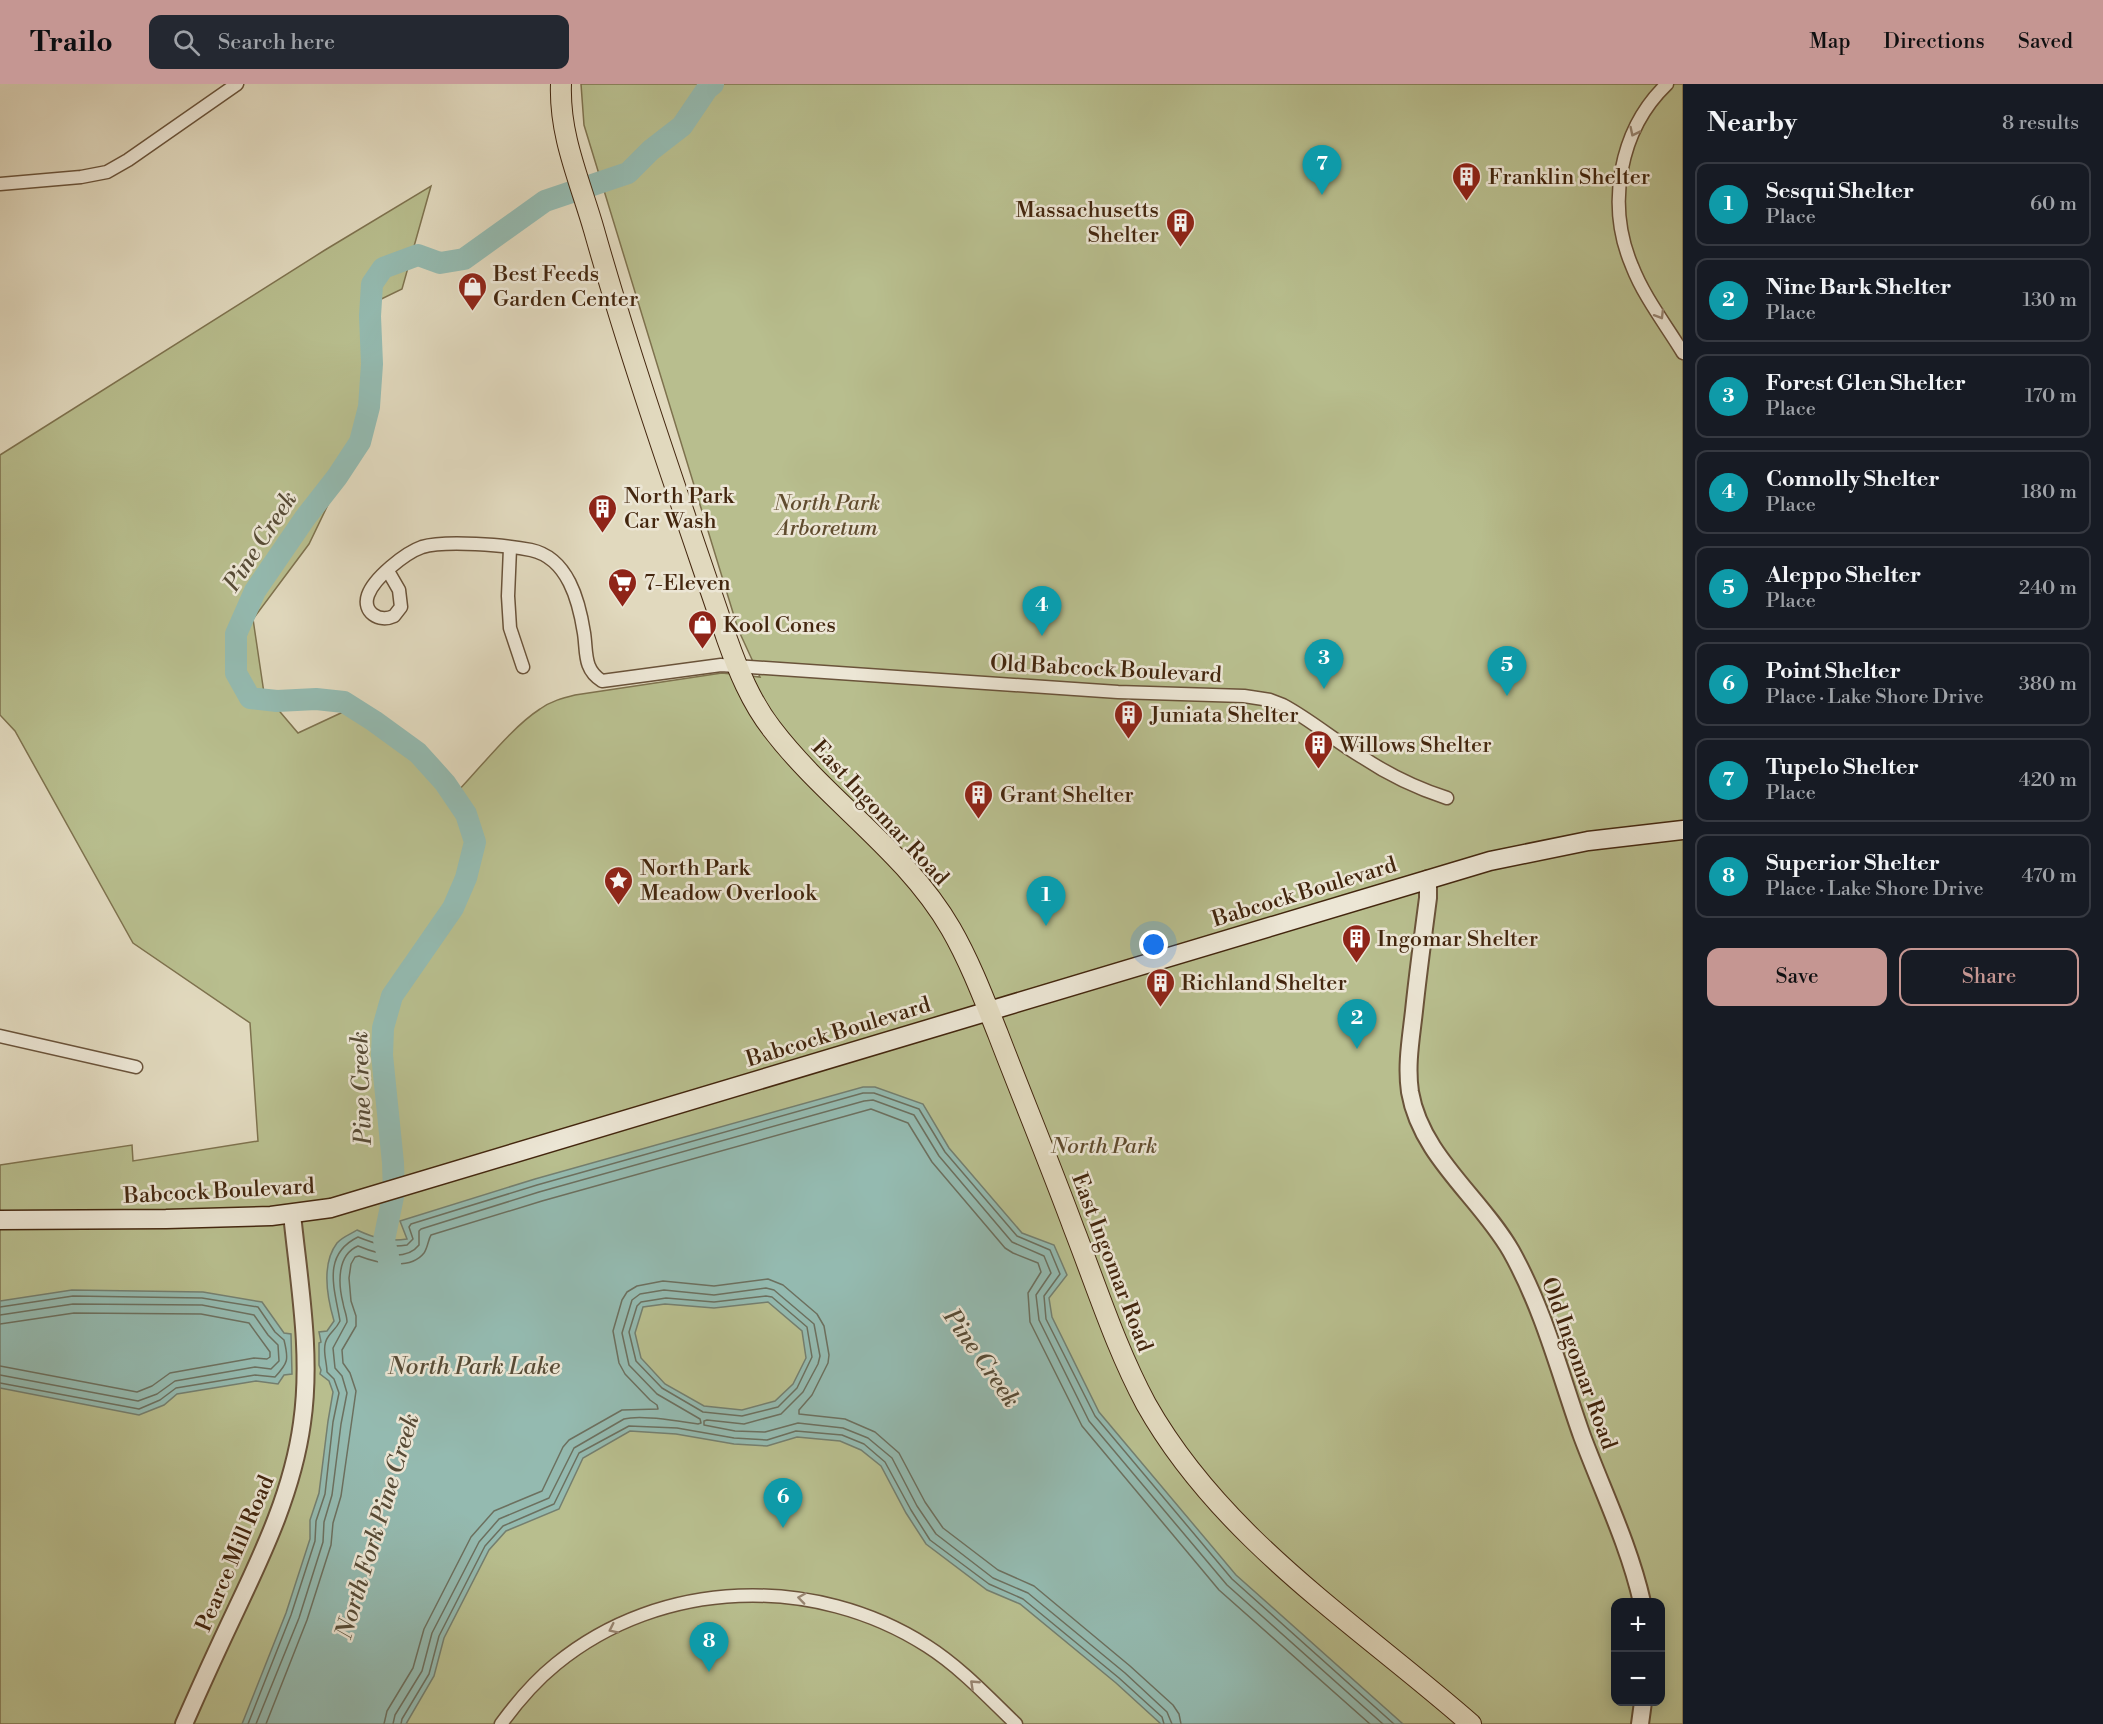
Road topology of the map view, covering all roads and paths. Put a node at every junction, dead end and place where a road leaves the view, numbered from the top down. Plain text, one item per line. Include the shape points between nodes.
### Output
1 (237, 84) edge
2 (561, 84) edge
3 (1667, 84) edge
4 (0, 184) edge
5 (1683, 353) edge
6 (510, 548) junction
7 (388, 571) dead end
8 (737, 666) junction
9 (523, 667) dead end
10 (1447, 798) dead end
11 (1683, 830) edge
12 (1428, 879) junction
13 (988, 1011) junction
14 (0, 1035) edge
15 (136, 1066) dead end
16 (292, 1214) junction
17 (0, 1220) edge
18 (1641, 1598) edge
19 (1642, 1706) edge
20 (184, 1724) edge
21 (501, 1724) edge
22 (1016, 1724) edge
23 (1471, 1724) edge
24 (1640, 1724) edge

1 - 4 street via 107,172
2 - 8 main road, East Ingomar Road via 564,128 575,172 682,509
3 -> 5 street via 1642,117 1629,144 1620,177 1618,206 1632,268
6 - 7 street via 437,544 414,550
6 - 8 street, Old Babcock Boulevard via 539,552 564,573 580,614 586,661 602,681
6 - 9 street via 510,628
8 - 10 street, Old Babcock Boulevard via 1270,700 1298,713 1396,777
8 - 13 main road, East Ingomar Road via 761,714 786,746 926,891 959,944
11 - 12 main road, Babcock Boulevard via 1536,850
12 - 13 main road, Babcock Boulevard
12 - 18 street, Old Ingomar Road via 1408,1063 1415,1110 1435,1150 1493,1224 1526,1278 1629,1555
13 - 16 main road, Babcock Boulevard via 374,1196
13 - 23 main road, East Ingomar Road via 1117,1342 1163,1431 1243,1530
14 - 15 street
16 - 17 main road, Babcock Boulevard via 166,1220
16 - 20 street, Pearce Mill Road via 306,1356 300,1433 292,1473 277,1519
19 - 24 street
22 -> 21 street via 949,1662 887,1624 820,1601 759,1595 685,1603 618,1626 556,1664

